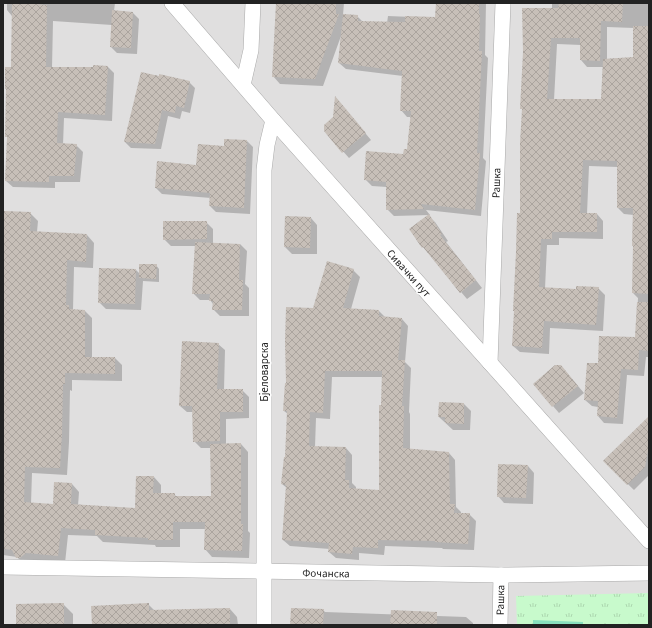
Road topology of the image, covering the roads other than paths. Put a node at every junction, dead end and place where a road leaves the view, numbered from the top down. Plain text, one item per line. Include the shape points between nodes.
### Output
1 (172, 3) edge
2 (253, 3) edge
3 (503, 3) edge
4 (243, 85) junction
5 (272, 120) junction
6 (490, 363) junction
7 (649, 541) edge
8 (3, 567) edge
9 (264, 572) junction
10 (649, 573) edge
11 (501, 575) junction
12 (264, 625) edge
13 (500, 625) edge

1 - 4 street, Сивачки пут
2 - 4 street via 251,50
3 - 6 street, Рашка
4 - 5 street, Сивачки пут
5 - 6 street, Сивачки пут
5 - 9 street, Бјеловарска via 264,170
6 - 7 street, Сивачки пут
8 - 9 street, Фочанска
9 - 11 street, Фочанска
9 - 12 street, Бјеловарска
10 - 11 street, Фочанска
11 - 13 street, Рашка

